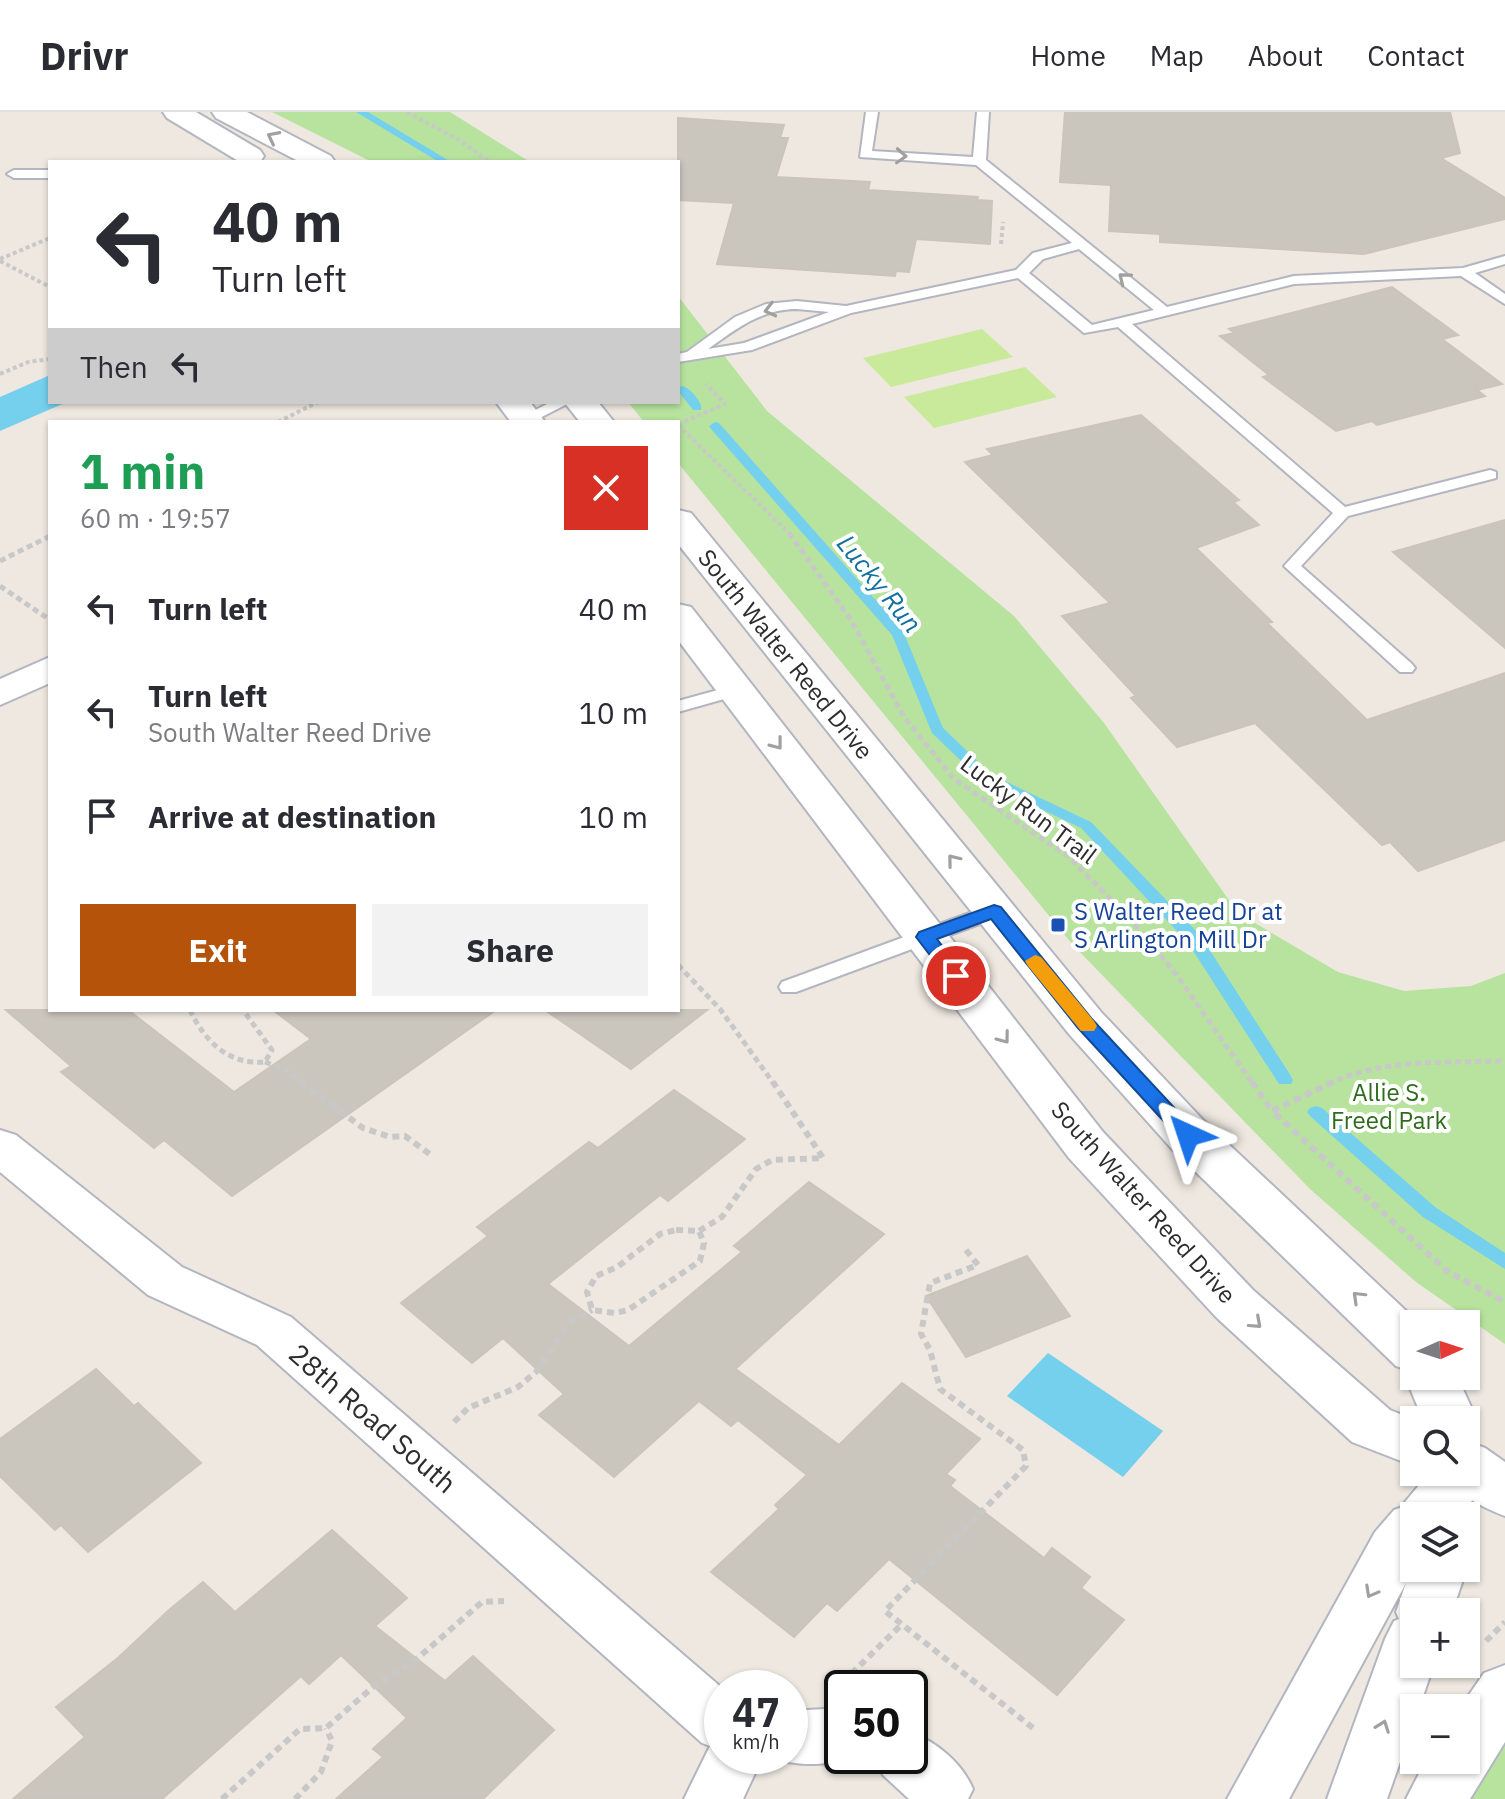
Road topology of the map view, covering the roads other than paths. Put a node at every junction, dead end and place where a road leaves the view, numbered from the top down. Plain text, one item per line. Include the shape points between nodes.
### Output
1 (177, 112) edge
2 (226, 112) edge
3 (872, 112) edge
4 (983, 112) edge
5 (256, 160) edge
6 (308, 160) edge
7 (979, 161) junction
8 (14, 174) dead end
9 (48, 174) edge
10 (1083, 244) junction
11 (1505, 260) edge
12 (1464, 272) junction
13 (1021, 273) junction
14 (1505, 300) edge
15 (847, 310) junction
16 (1164, 311) junction
17 (1121, 322) junction
18 (684, 356) edge
19 (557, 404) edge
20 (583, 404) edge
21 (522, 416) edge
22 (595, 420) edge
23 (1490, 475) dead end
24 (1342, 513) junction
25 (680, 523) edge
26 (680, 618) edge
27 (1406, 668) dead end
28 (48, 669) edge
29 (736, 690) junction
30 (0, 694) edge
31 (680, 706) edge
32 (994, 911) junction
33 (925, 937) junction
34 (789, 987) dead end
35 (0, 1147) edge
36 (1400, 1338) edge
37 (1400, 1437) edge
38 (1450, 1486) edge
39 (1436, 1502) edge
40 (1400, 1543) edge
41 (1400, 1678) edge
42 (1505, 1692) edge
43 (704, 1708) edge
44 (1480, 1729) edge
45 (725, 1774) edge
46 (925, 1774) edge
47 (1451, 1774) edge
48 (713, 1799) edge
49 (938, 1799) edge
50 (1257, 1799) edge
51 (1357, 1799) edge
52 (1436, 1799) edge

1 - 5 main road
6 -> 2 main road
3 -> 7 lane via 865,154
4 - 7 lane
7 - 10 lane
8 - 9 lane
10 - 13 lane via 1038,256
16 -> 10 lane
11 - 12 lane
12 - 14 lane
12 - 16 lane via 1294,280
13 - 15 lane
13 - 17 lane via 1089,330
15 - 18 lane via 747,347
15 -> 18 lane via 771,307
16 - 17 lane
17 - 24 lane
19 - 21 lane
20 - 22 main road
23 - 24 lane
24 - 27 lane via 1292,566
32 -> 25 main road, South Walter Reed Drive
26 - 29 main road, South Walter Reed Drive
28 - 30 street
29 - 31 lane
29 -> 33 main road, South Walter Reed Drive
32 - 33 lane
36 -> 32 main road, South Walter Reed Drive via 1188,1135 1085,1023
33 - 34 lane
33 -> 37 main road, South Walter Reed Drive via 1086,1145 1235,1304 1371,1426
35 - 43 street, 28th Road South via 165,1281 274,1331
38 - 39 main road
40 -> 50 main road
51 -> 41 main road
42 - 44 main road
45 - 48 street
46 - 49 street via 944,1789
47 - 52 main road

